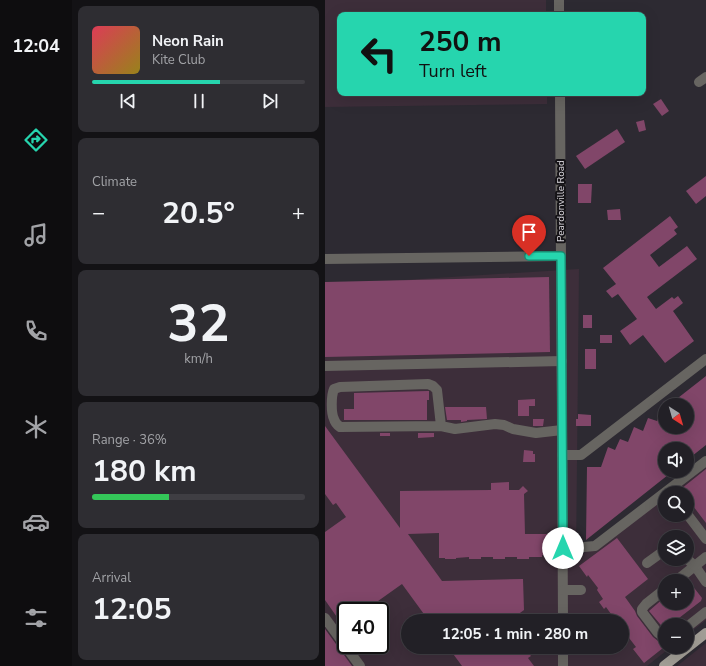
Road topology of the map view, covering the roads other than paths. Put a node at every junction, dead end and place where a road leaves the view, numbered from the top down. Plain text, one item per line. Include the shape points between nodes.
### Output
1 (559, 0) edge
2 (559, 12) edge
3 (560, 96) edge
4 (561, 256) junction
5 (325, 259) edge
6 (706, 359) edge
7 (562, 361) junction
8 (325, 366) edge
9 (441, 426) junction
10 (562, 430) junction
11 (562, 455) junction
12 (706, 461) edge
13 (693, 522) edge
14 (706, 539) edge
15 (563, 548) junction
16 (658, 555) edge
17 (706, 557) edge
18 (647, 563) dead end
19 (695, 566) junction
20 (685, 574) edge
21 (706, 582) edge
22 (563, 590) junction
23 (581, 590) dead end
24 (658, 595) edge
25 (706, 612) edge
26 (563, 614) edge
27 (325, 618) edge
28 (694, 621) edge
29 (658, 632) edge
30 (706, 633) edge
31 (694, 640) edge
32 (563, 654) edge
33 (674, 654) edge
34 (360, 666) edge
35 (563, 666) edge
36 (664, 666) edge

1 - 2 street
3 - 4 street, Peardonville Road
4 - 5 street
4 - 7 street, Peardonville Road
6 - 11 street via 581,455
7 - 8 street
7 - 10 street, Peardonville Road
9 - 9 street via 340,427 333,418 332,394 334,389 339,387 428,384 437,390
9 - 10 street via 455,429 495,424 536,433
10 - 11 street, Peardonville Road
11 - 15 street, Peardonville Road
12 - 15 street via 595,546
13 - 14 street
15 - 22 street, Peardonville Road
16 - 18 street
17 - 19 street
19 - 20 street
19 - 21 street
22 - 23 street
22 - 26 street, Peardonville Road
24 - 29 street via 642,609
25 - 28 street
27 - 34 street
30 - 31 main road
32 - 35 street
33 - 36 main road

